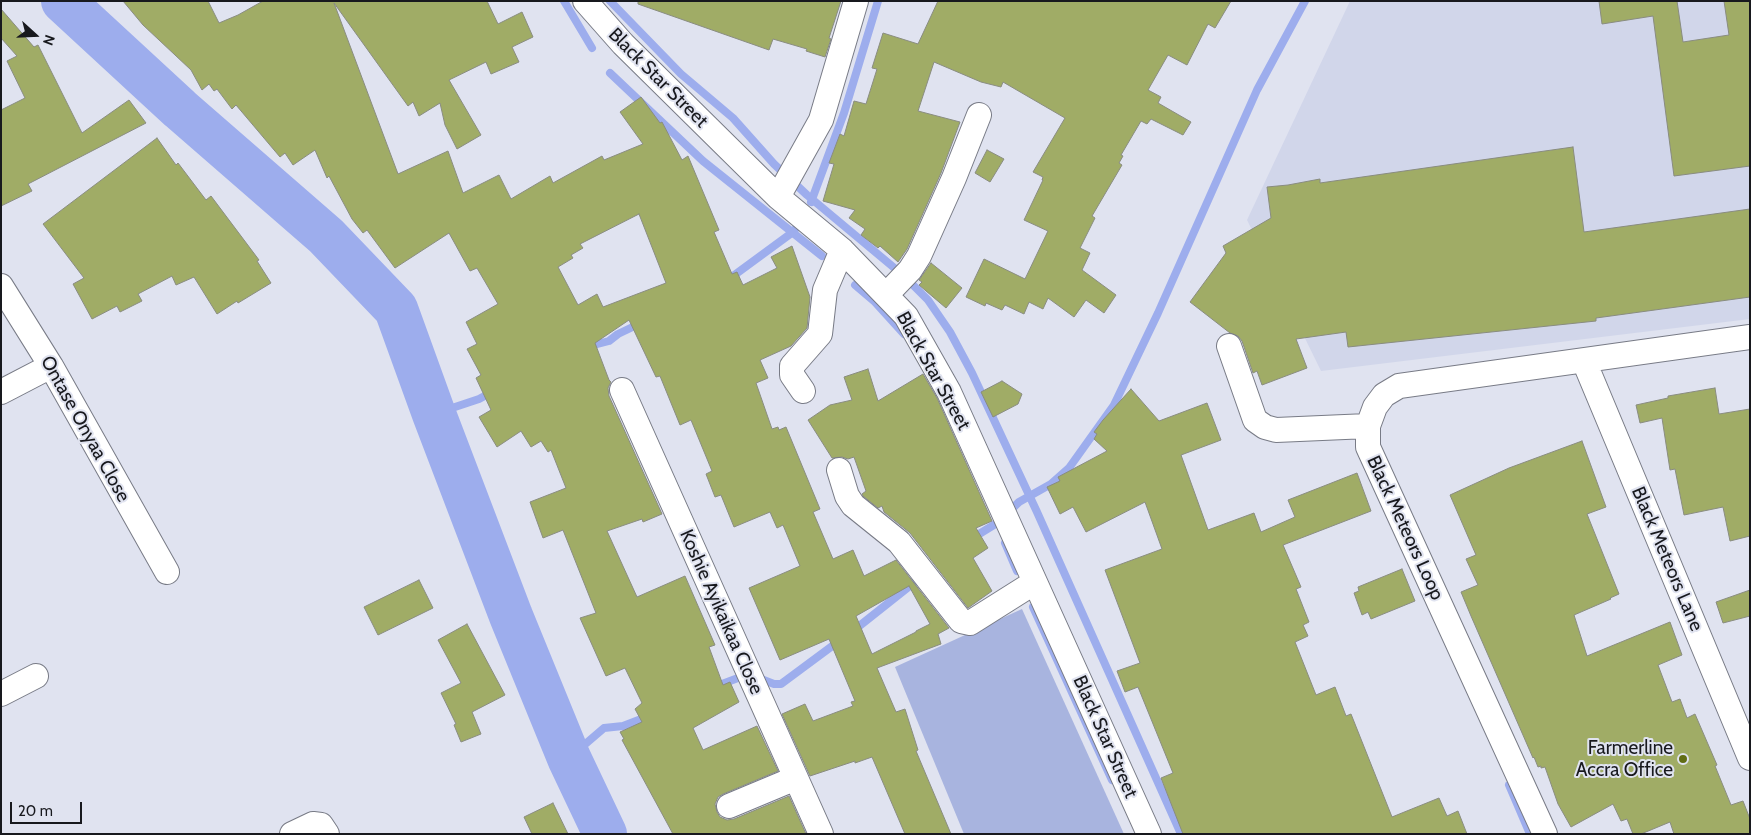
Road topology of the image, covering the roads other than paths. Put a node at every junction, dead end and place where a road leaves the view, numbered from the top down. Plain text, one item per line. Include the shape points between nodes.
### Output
1 (585, 1) edge
2 (856, 1) edge
3 (979, 115) dead end
4 (778, 197) junction
5 (842, 250) junction
6 (1, 286) edge
7 (886, 295) junction
8 (1750, 337) edge
9 (1229, 346) dead end
10 (1584, 361) junction
11 (51, 366) junction
12 (622, 390) dead end
13 (803, 391) dead end
14 (1, 392) edge
15 (1368, 426) junction
16 (839, 470) dead end
17 (167, 572) dead end
18 (1035, 582) junction
19 (36, 676) dead end
20 (1, 694) edge
21 (1750, 758) edge
22 (796, 778) junction
23 (729, 806) dead end
24 (292, 834) edge
25 (327, 834) edge
26 (821, 834) edge
27 (1149, 834) edge
28 (1545, 834) edge

1 - 4 street, Black Star Street via 623,44
2 - 4 street via 821,120
3 - 7 street via 919,256
4 - 5 street, Black Star Street
5 - 7 street, Black Star Street
5 - 13 street via 825,290 820,334 792,366 792,375
6 - 11 street, Ontase Onyaa Close
7 - 18 street, Black Star Street via 906,316 949,392
8 - 10 street, Black Meteors Loop
9 - 15 street via 1255,420 1265,427 1276,430
10 - 15 street, Black Meteors Loop via 1399,386 1384,395
10 - 21 street, Black Meteors Lane
11 - 14 street
11 - 17 street, Ontase Onyaa Close
12 - 22 street, Koshie Ayikaikaa Close
15 - 28 street, Black Meteors Loop via 1368,447
16 - 18 street via 853,506 899,542 961,621 970,623
18 - 27 street, Black Star Street
19 - 20 street
22 - 23 street
22 - 26 street, Koshie Ayikaikaa Close
24 - 25 street via 313,824 321,825

